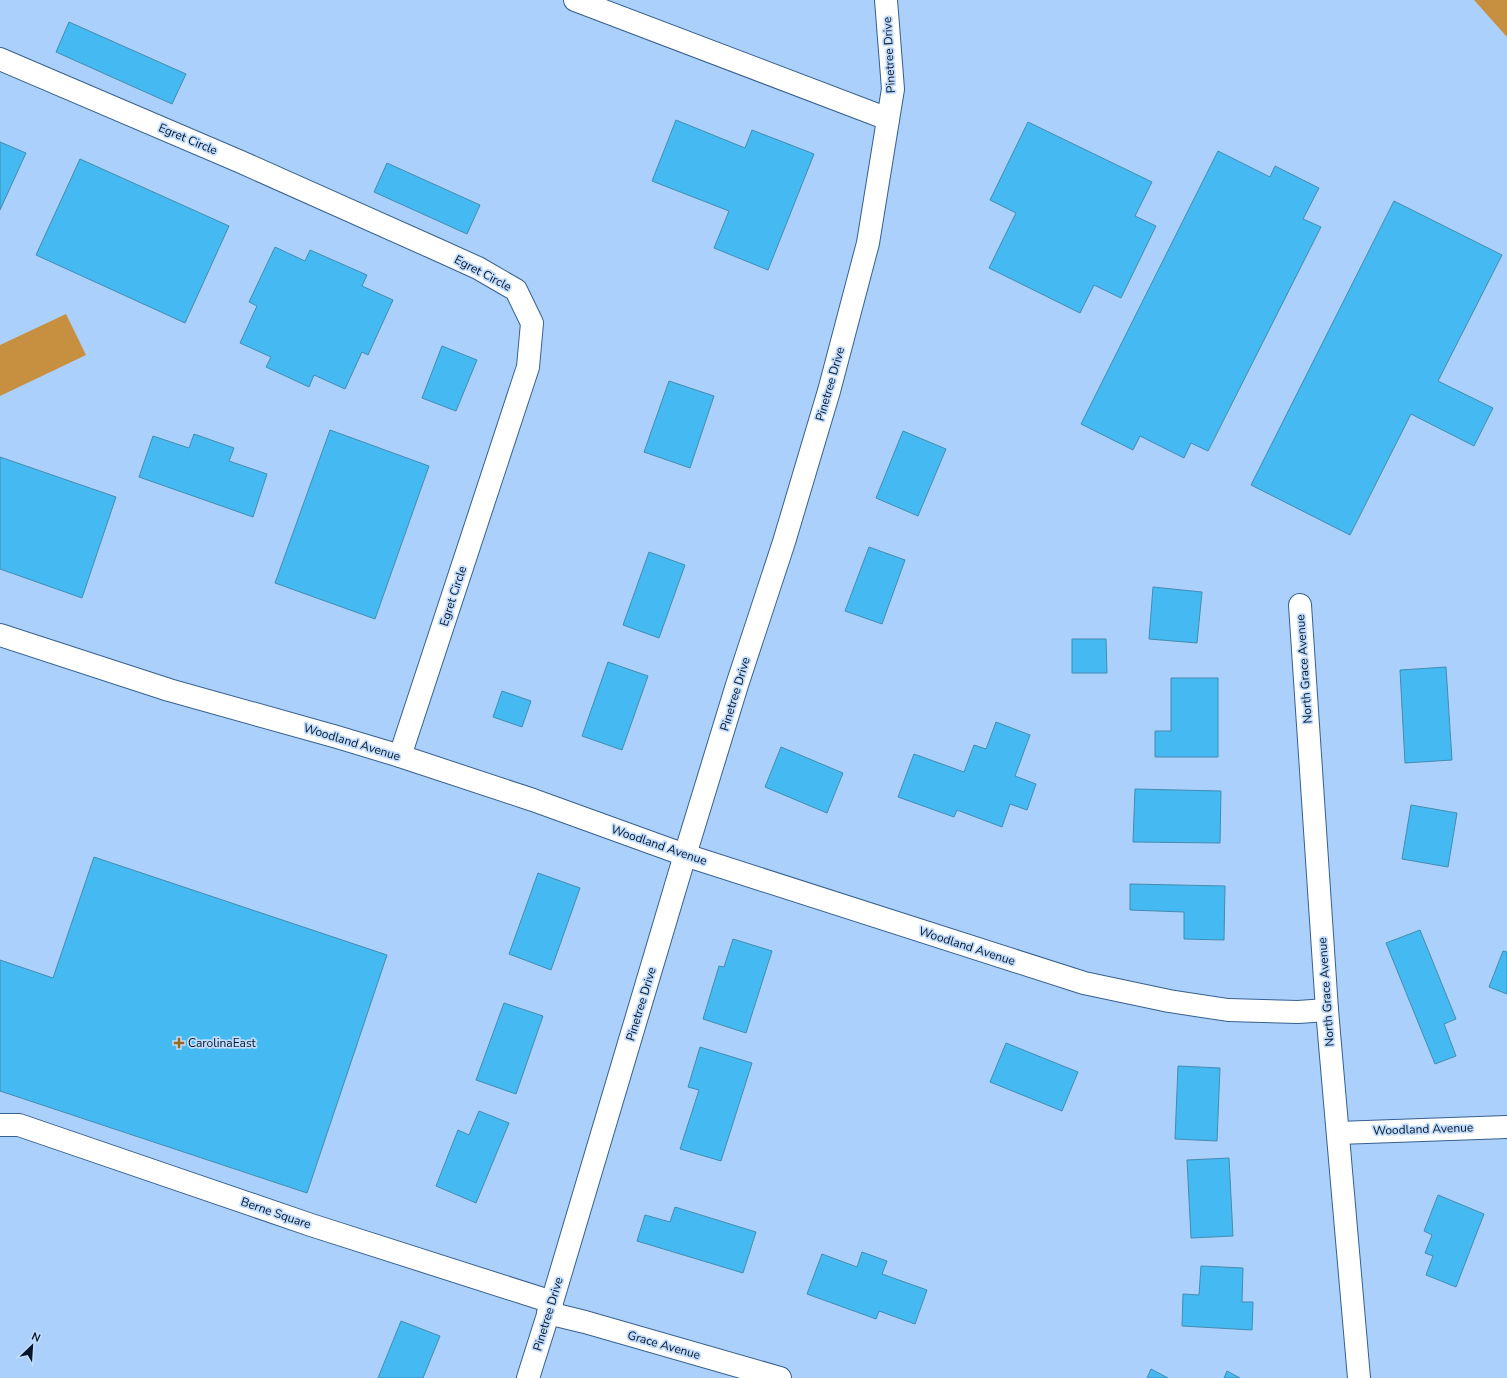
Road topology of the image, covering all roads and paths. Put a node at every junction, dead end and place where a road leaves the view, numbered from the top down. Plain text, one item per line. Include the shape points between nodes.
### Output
1 (575, 0) edge
2 (886, 0) edge
3 (0, 59) edge
4 (888, 119) junction
5 (1300, 605) dead end
6 (0, 635) edge
7 (400, 756) junction
8 (685, 855) junction
9 (1327, 1010) junction
10 (0, 1125) edge
11 (1507, 1127) edge
12 (1338, 1133) junction
13 (550, 1308) junction
14 (528, 1378) edge
15 (780, 1378) edge
16 (1359, 1378) edge

1 - 4 street
2 - 4 street, Pinetree Drive via 893,89
3 - 7 street, Egret Circle via 429,246 478,268 516,290 532,323 528,367
4 - 8 street, Pinetree Drive via 868,242 829,391
5 - 9 street, North Grace Avenue
6 - 7 street, Woodland Avenue via 169,690
7 - 8 street, Woodland Avenue via 533,800
8 - 9 street, Woodland Avenue via 1084,983 1228,1010
8 - 13 street, Pinetree Drive
9 - 12 street, North Grace Avenue
10 - 13 street, Berne Square via 19,1126
11 - 12 street, Woodland Avenue
12 - 16 street, North Grace Avenue
13 - 14 street, Pinetree Drive
13 - 15 street, Grace Avenue via 585,1322

